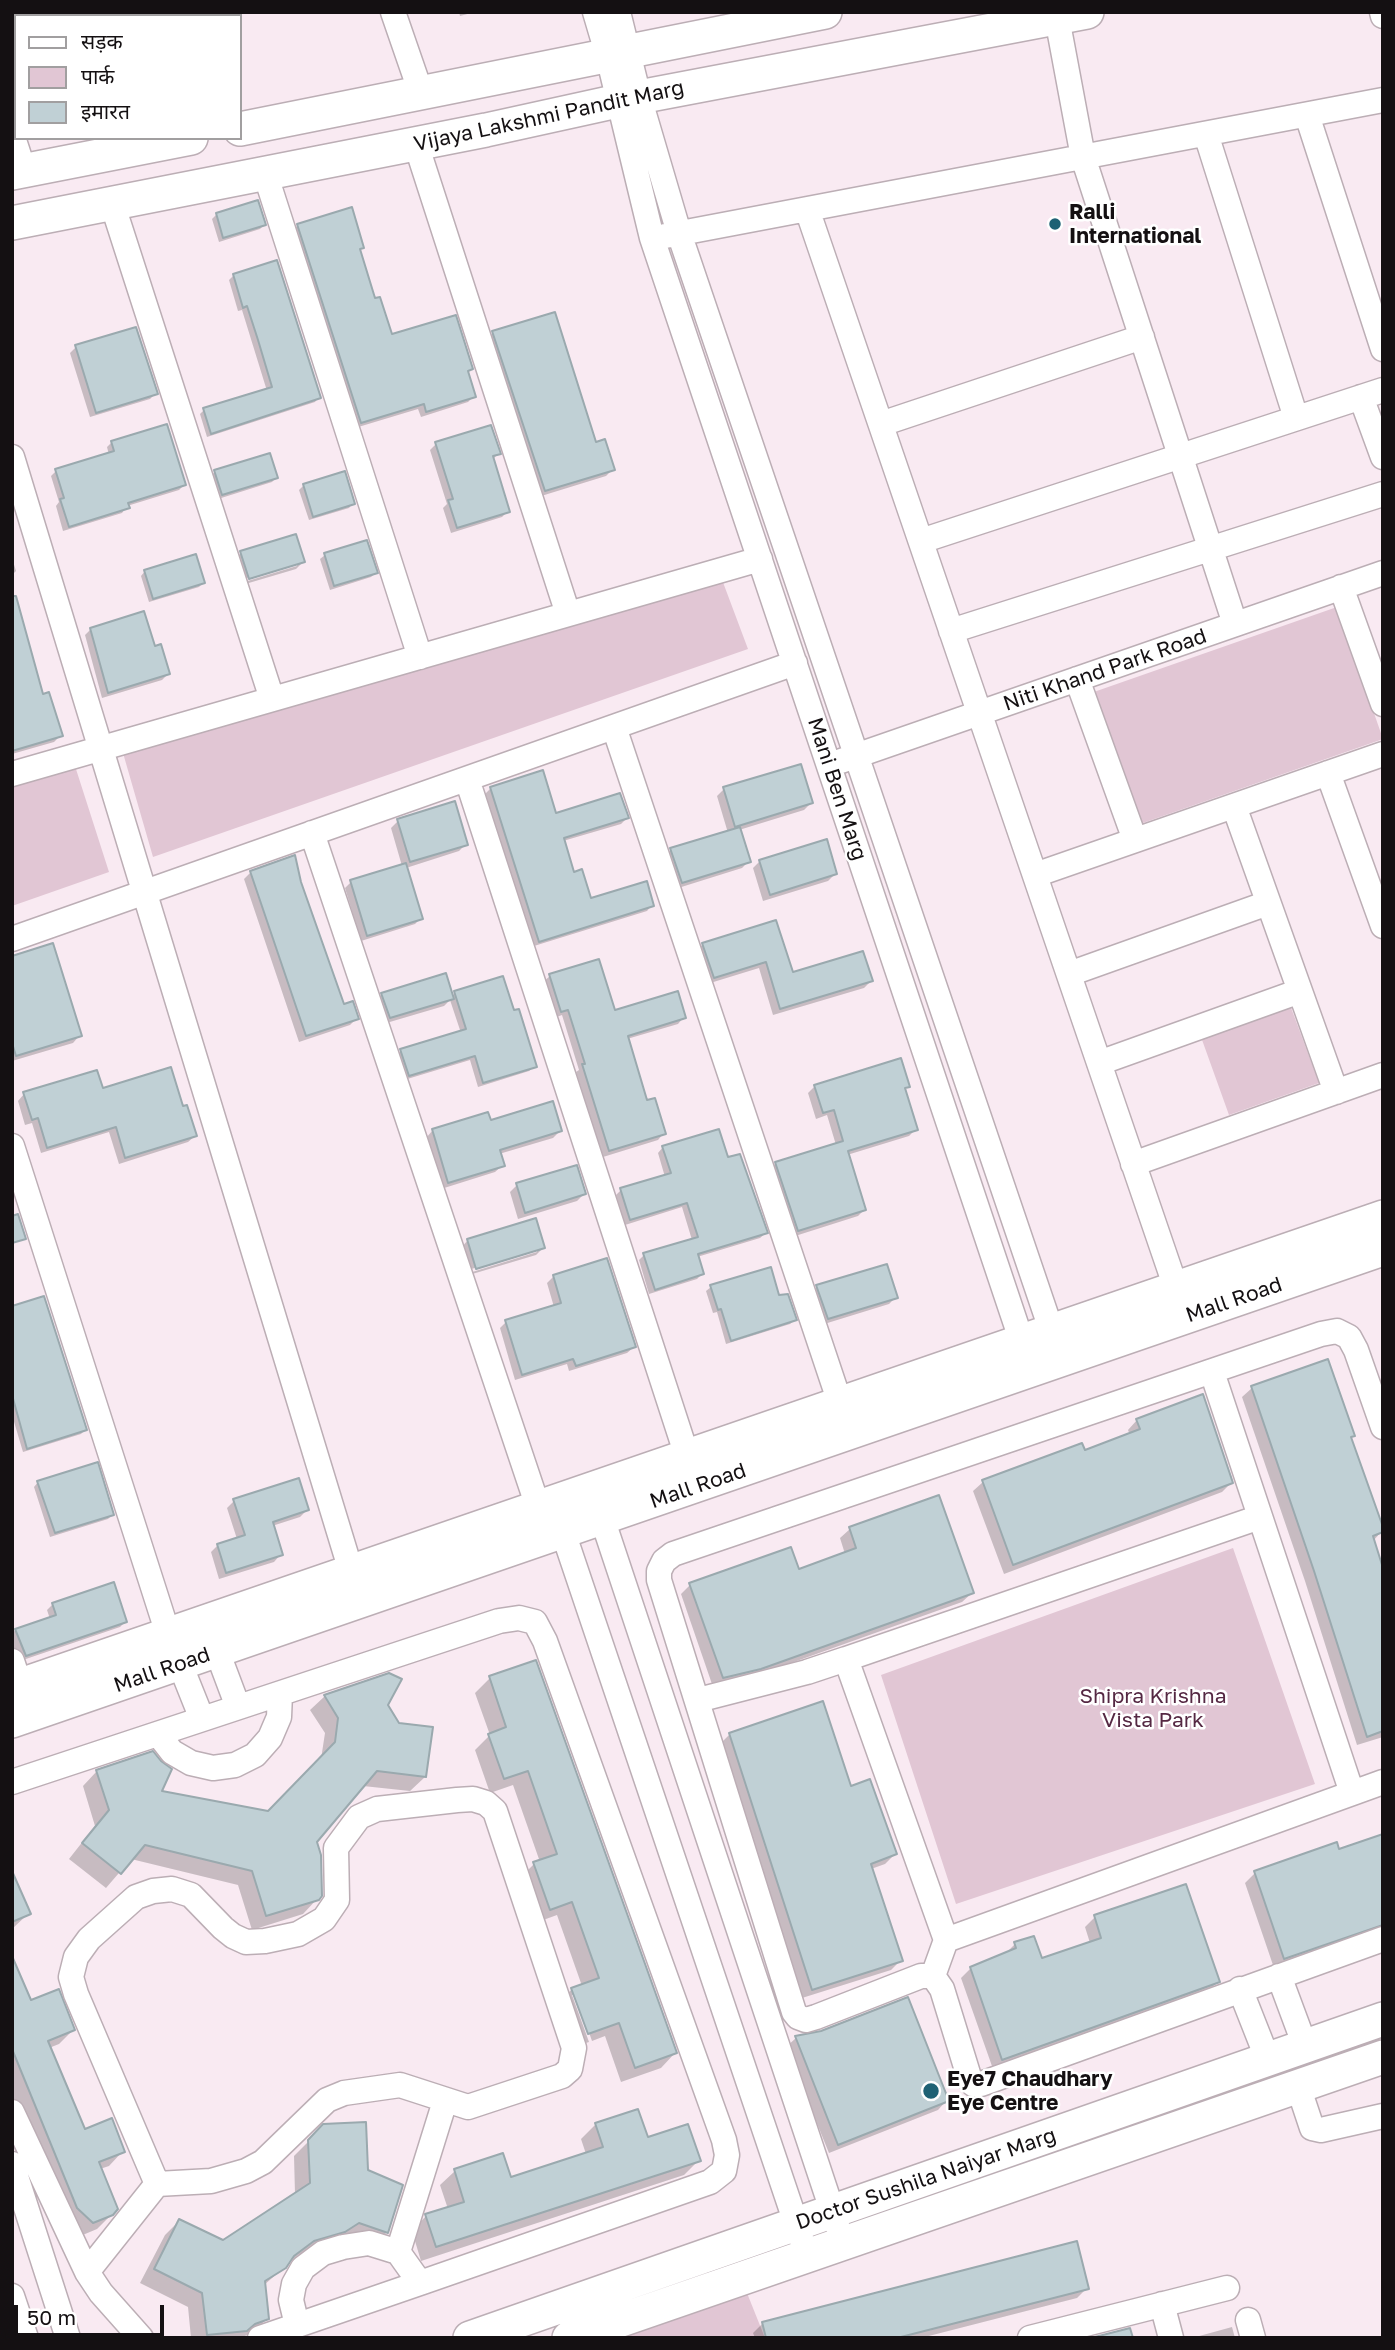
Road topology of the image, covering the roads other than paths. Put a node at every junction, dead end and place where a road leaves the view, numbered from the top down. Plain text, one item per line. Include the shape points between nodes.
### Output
1 (393, 12) edge
2 (595, 12) edge
3 (618, 12) edge
4 (825, 12) edge
5 (1072, 15) edge
6 (619, 53) junction
7 (421, 93) junction
8 (628, 99) junction
9 (1383, 100) edge
10 (1307, 115) junction
11 (242, 129) edge
12 (12, 134) edge
13 (1206, 134) junction
14 (181, 140) edge
15 (416, 144) junction
16 (1083, 157) junction
17 (18, 172) edge
18 (265, 173) junction
19 (112, 203) junction
20 (807, 209) junction
21 (12, 223) edge
22 (680, 233) junction
23 (652, 238) junction
24 (1142, 337) junction
25 (1383, 349) edge
26 (1372, 393) edge
27 (1296, 418) junction
28 (881, 424) junction
29 (1180, 456) junction
30 (12, 457) edge
31 (1383, 457) edge
32 (1383, 494) edge
33 (920, 541) junction
34 (1210, 548) junction
35 (760, 559) junction
36 (1383, 573) edge
37 (1341, 587) junction
38 (568, 614) junction
39 (1235, 624) junction
40 (951, 631) junction
41 (420, 657) junction
42 (1375, 658) edge
43 (795, 663) junction
44 (1077, 679) junction
45 (272, 699) junction
46 (1383, 704) edge
47 (979, 713) junction
48 (614, 727) junction
49 (101, 748) junction
50 (1383, 754) edge
51 (857, 756) junction
52 (829, 766) junction
53 (1328, 773) junction
54 (12, 774) edge
55 (467, 779) junction
56 (1234, 806) junction
57 (312, 833) junction
58 (1135, 840) junction
59 (1372, 864) edge
60 (1035, 875) junction
61 (145, 892) junction
62 (1268, 903) junction
63 (1383, 926) edge
64 (12, 939) edge
65 (1069, 974) junction
66 (1300, 990) junction
67 (1099, 1063) junction
68 (1383, 1075) edge
69 (1336, 1092) junction
70 (12, 1146) edge
71 (1133, 1164) junction
72 (1382, 1242) edge
73 (1176, 1288) junction
74 (1041, 1350) junction
75 (1212, 1372) junction
76 (840, 1403) junction
77 (1383, 1427) edge
78 (687, 1456) junction
79 (538, 1507) junction
80 (1260, 1517) junction
81 (603, 1518) junction
82 (563, 1532) junction
83 (351, 1571) junction
84 (174, 1649) junction
85 (217, 1651) junction
86 (846, 1659) junction
87 (15, 1678) edge
88 (280, 1694) junction
89 (698, 1700) junction
90 (238, 1707) junction
91 (202, 1719) junction
92 (12, 1721) edge
93 (158, 1734) junction
94 (12, 1782) edge
95 (1383, 1782) edge
96 (1352, 1793) junction
97 (1383, 1939) edge
98 (946, 1940) junction
99 (933, 1976) junction
100 (1279, 1976) junction
101 (1240, 1989) junction
102 (1383, 2019) edge
103 (1305, 2046) junction
104 (1383, 2057) edge
105 (1268, 2060) junction
106 (1298, 2087) junction
107 (445, 2101) junction
108 (12, 2112) edge
109 (1383, 2116) edge
110 (12, 2164) edge
111 (157, 2184) junction
112 (832, 2211) junction
113 (796, 2224) junction
114 (843, 2243) junction
115 (398, 2252) junction
116 (807, 2256) junction
117 (87, 2272) junction
118 (420, 2284) junction
119 (1227, 2288) dead end
120 (12, 2296) edge
121 (1163, 2304) junction
122 (553, 2324) edge
123 (297, 2325) junction
124 (1074, 2332) edge
125 (26, 2338) edge
126 (68, 2338) edge
127 (141, 2338) edge
128 (260, 2338) edge
129 (470, 2338) edge
130 (569, 2338) edge
131 (1030, 2338) edge
132 (1171, 2338) edge

1 - 7 street
2 - 6 street
3 - 6 street, Mani Ben Marg
4 - 6 street
5 - 8 street, Vijaya Lakshmi Pandit Marg
5 - 16 street
6 - 7 street
6 - 8 street, Mani Ben Marg
7 - 11 street
8 - 15 street, Vijaya Lakshmi Pandit Marg
8 - 22 street, Mani Ben Marg
8 - 23 street, Mani Ben Marg
9 - 10 street
10 - 13 street
10 - 25 street
12 - 17 street
13 - 16 street
13 - 27 street
14 - 17 street
15 - 18 street, Vijaya Lakshmi Pandit Marg
15 - 38 street
16 - 20 street
16 - 24 street
18 - 19 street, Vijaya Lakshmi Pandit Marg
18 - 41 street
19 - 21 street, Vijaya Lakshmi Pandit Marg
19 - 45 street
20 - 22 street
20 - 28 street
22 - 23 street
22 - 51 street, Mani Ben Marg
23 - 35 street, Mani Ben Marg
24 - 28 street
24 - 29 street
26 - 27 street
26 - 31 street
27 - 29 street
28 - 33 street
29 - 33 street
29 - 34 street
30 - 49 street
32 - 34 street
33 - 40 street
34 - 39 street
34 - 40 street
35 - 38 street
35 - 43 street, Mani Ben Marg
36 - 37 street, Niti Khand Park Road
37 - 39 street, Niti Khand Park Road
37 - 42 street
38 - 41 street
39 - 44 street, Niti Khand Park Road
40 - 47 street
41 - 45 street
42 - 46 street
43 - 48 street
43 - 52 street, Mani Ben Marg
44 - 47 street, Niti Khand Park Road
44 - 58 street
45 - 49 street
47 - 51 street
47 - 60 street, Niti Khand Park Road
48 - 55 street
48 - 76 street
49 - 54 street
49 - 61 street
50 - 53 street
51 - 52 street
51 - 74 street, Mani Ben Marg
52 - 74 street, Mani Ben Marg
53 - 56 street
53 - 59 street
55 - 57 street
55 - 78 street
56 - 58 street
56 - 62 street
57 - 61 street
57 - 79 street
58 - 60 street
59 - 63 street
60 - 65 street, Niti Khand Park Road
61 - 64 street
61 - 83 street
62 - 65 street
62 - 66 street
65 - 67 street, Niti Khand Park Road
66 - 67 street
66 - 69 street
67 - 71 street, Niti Khand Park Road
68 - 69 street
69 - 71 street
70 - 84 street
71 - 73 street, Niti Khand Park Road
72 - 73 street, Mall Road
72 - 74 street, Mall Road
73 - 74 street, Mall Road
74 - 76 street, Mall Road
74 - 81 street, Mall Road
75 - 77 street via 1337,1331 1349,1337 1356,1350
75 - 80 street
75 - 89 street via 673,1554 664,1561 659,1580
76 - 78 street, Mall Road
78 - 79 street, Mall Road
79 - 83 street, Mall Road
80 - 86 street
80 - 96 street
81 - 82 street, Mall Road
81 - 112 street
82 - 85 street, Mall Road
82 - 113 street
83 - 84 street, Mall Road
84 - 85 street, Mall Road
84 - 87 street, Mall Road
84 - 91 street
84 - 92 street, Mall Road
85 - 90 street
86 - 89 street
86 - 98 street
88 - 90 street
88 - 93 street via 279,1717 270,1738 255,1755 235,1765 213,1768 191,1763 172,1752
88 - 118 street via 499,1621 519,1618 535,1622 724,2140 724,2171 710,2182
89 - 99 street via 798,2017 816,2017 921,1976
90 - 91 street
91 - 93 street
93 - 94 street
95 - 96 street
96 - 98 street
97 - 100 street
98 - 99 street
99 - 101 street via 942,1989 973,2084
100 - 101 street
100 - 103 street
101 - 105 street
102 - 103 street, Doctor Sushila Naiyar Marg
103 - 105 street, Doctor Sushila Naiyar Marg
104 - 106 street, Doctor Sushila Naiyar Marg
105 - 112 street, Doctor Sushila Naiyar Marg
106 - 109 street via 1312,2128
106 - 114 street, Doctor Sushila Naiyar Marg
107 - 111 street via 400,2085 344,2093 327,2100 263,2162 246,2171 211,2181
107 - 111 street via 468,2107 562,2077 573,2059 574,2048 495,1811 473,1800 377,1809 359,1816 336,1848 337,1900 324,1919 298,1934 246,1942 223,1928 191,1895 172,1889 136,1897 89,1939 76,1957 72,1977 76,1994
107 - 115 street
108 - 117 street
110 - 126 street
111 - 117 street
112 - 113 street, Doctor Sushila Naiyar Marg
112 - 114 street
113 - 116 street
113 - 122 street, Doctor Sushila Naiyar Marg
114 - 116 street, Doctor Sushila Naiyar Marg
115 - 118 street
115 - 123 street via 369,2243 323,2253 303,2268 295,2284 291,2300
116 - 130 street, Doctor Sushila Naiyar Marg
117 - 127 street
118 - 123 street
119 - 121 street
120 - 125 street
121 - 124 street
121 - 132 street
122 - 129 street, Doctor Sushila Naiyar Marg
123 - 128 street
124 - 131 street

